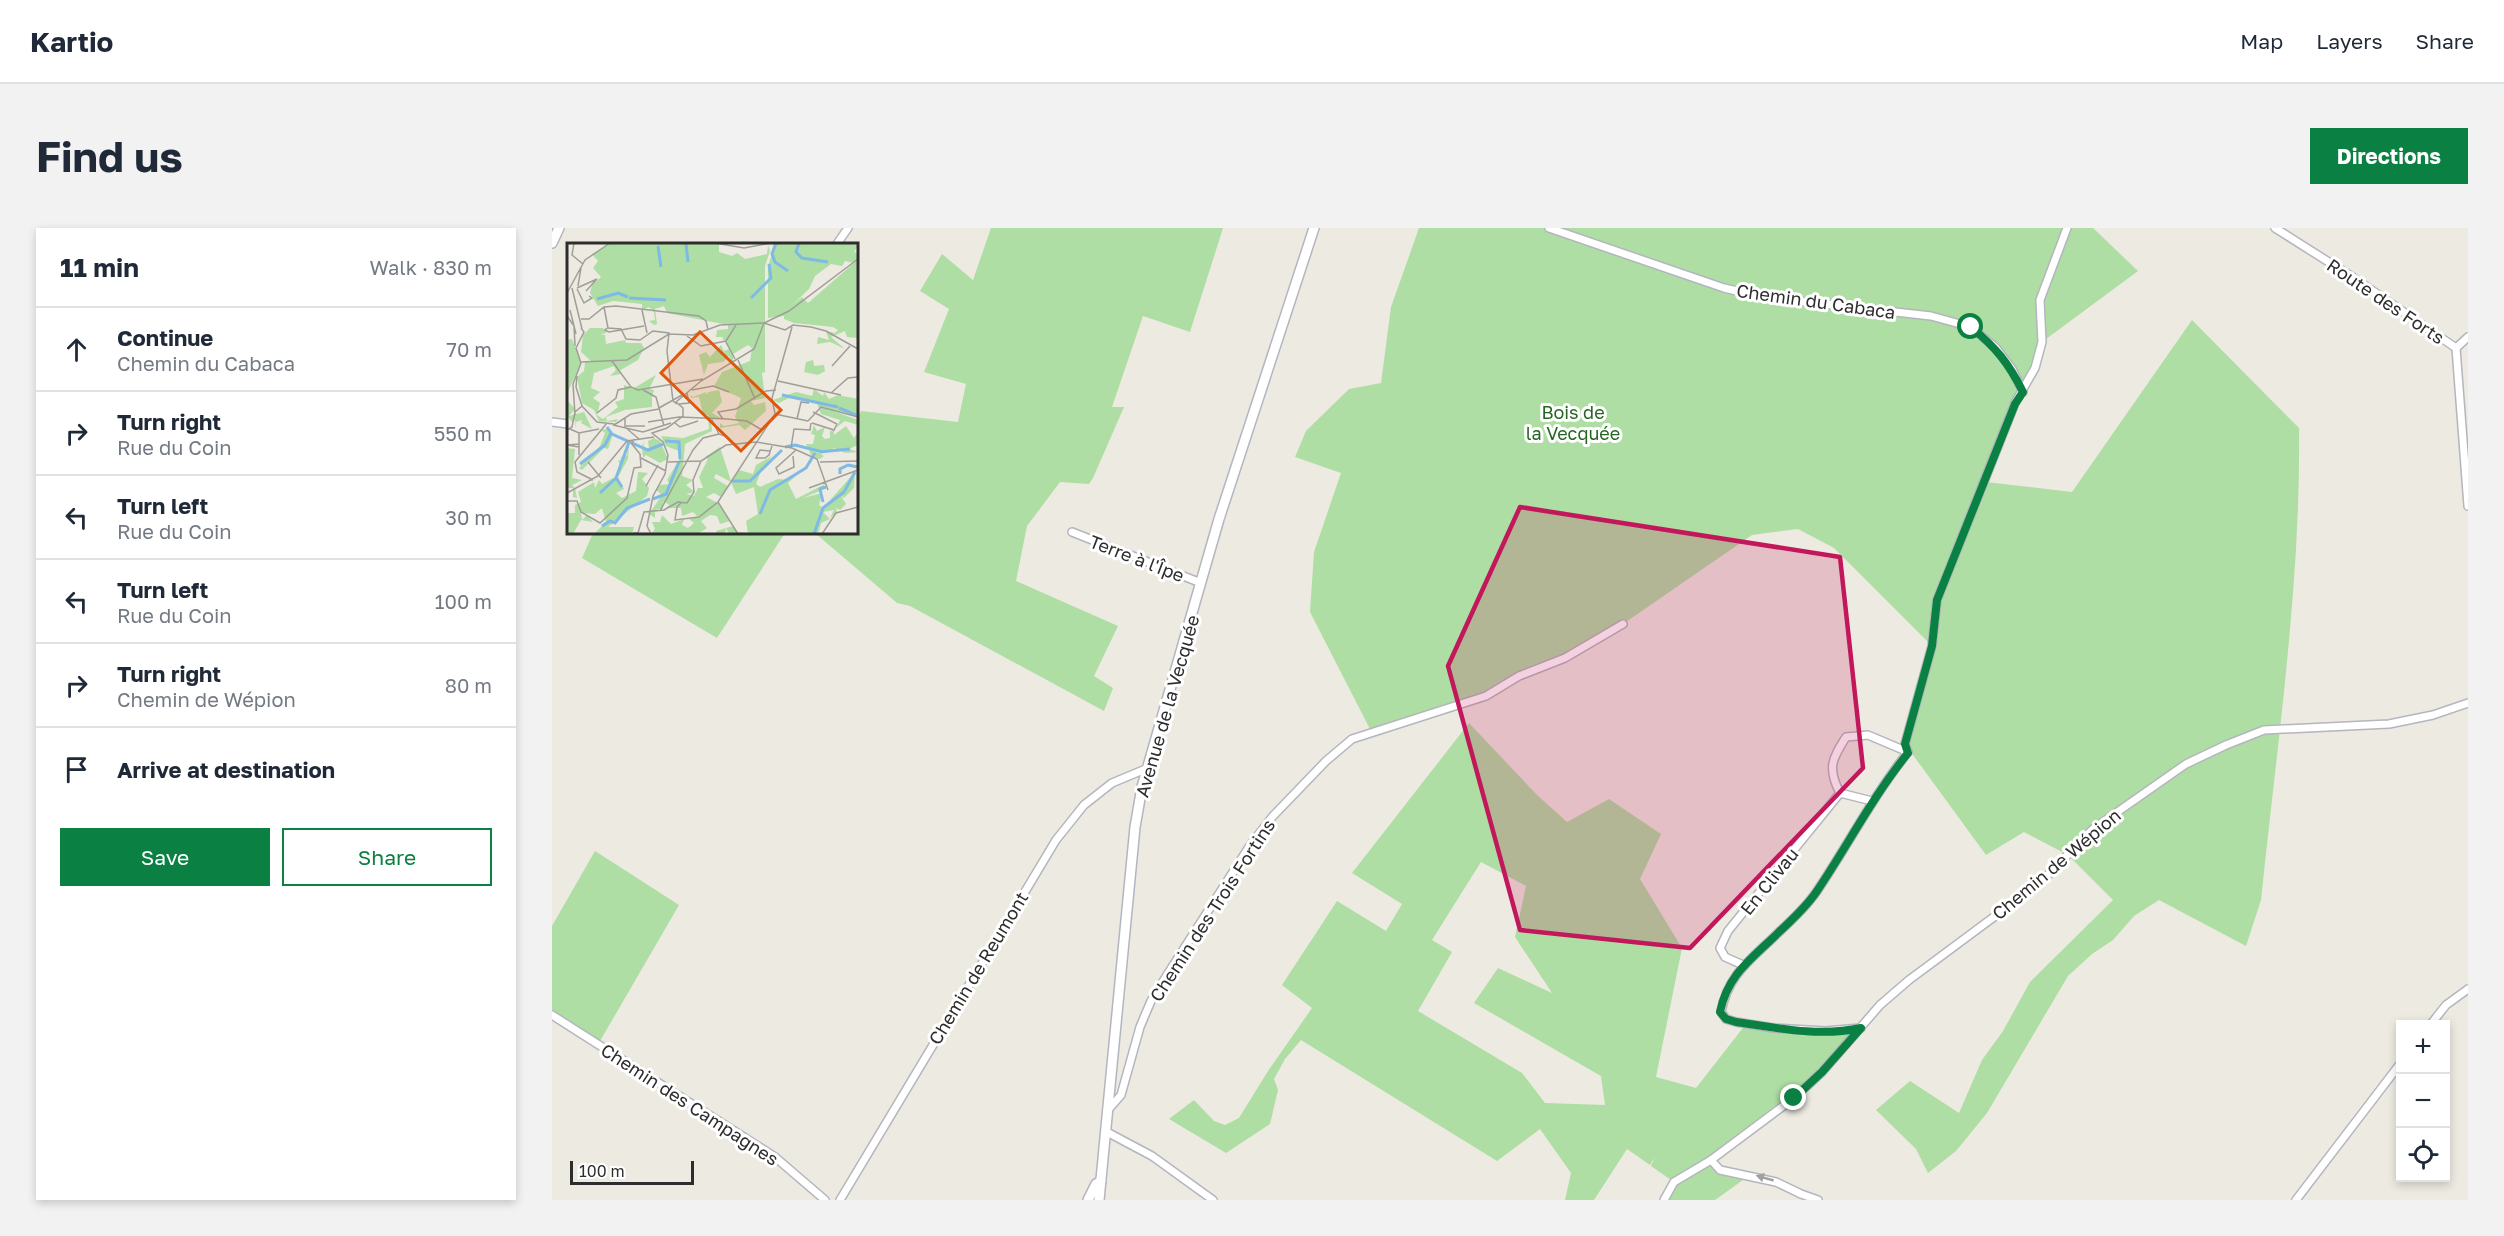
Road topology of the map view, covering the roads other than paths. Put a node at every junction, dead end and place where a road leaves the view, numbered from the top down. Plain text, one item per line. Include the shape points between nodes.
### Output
1 (559, 228) edge
2 (848, 228) edge
3 (1314, 228) edge
4 (1549, 228) edge
5 (2067, 228) edge
6 (2275, 228) edge
7 (552, 243) edge
8 (838, 243) edge
9 (2468, 338) edge
10 (2456, 348) junction
11 (2023, 392) junction
12 (552, 422) edge
13 (567, 424) edge
14 (2468, 506) edge
15 (1072, 532) dead end
16 (1201, 583) junction
17 (1623, 624) dead end
18 (2468, 703) edge
19 (1908, 753) junction
20 (1148, 768) junction
21 (1840, 793) junction
22 (1872, 801) junction
23 (1743, 965) junction
24 (2468, 989) edge
25 (552, 1015) edge
26 (2434, 1020) edge
27 (1861, 1028) junction
28 (2396, 1069) edge
29 (1107, 1111) junction
30 (1105, 1131) junction
31 (1711, 1160) junction
32 (1101, 1181) junction
33 (825, 1200) edge
34 (840, 1200) edge
35 (1088, 1200) edge
36 (1099, 1200) edge
37 (1213, 1200) edge
38 (1664, 1200) edge
39 (1818, 1200) edge
40 (2296, 1200) edge

1 - 7 main road
2 - 8 street
3 - 16 main road, Avenue de la Vecquée
4 - 11 street, Chemin du Cabaca via 1724,288 1762,297 1930,316 1971,327 1996,348
5 - 11 street via 2040,300 2042,342
6 - 10 street, Route des Forts
9 - 10 street
10 - 14 street, Route des Forts
11 - 19 street via 1937,600 1932,646 1905,744
12 - 13 street
15 - 16 street, Terre à l'Îpe
16 - 20 main road, Avenue de la Vecquée
17 - 29 street, Chemin des Trois Fortins via 1565,658 1519,676 1486,696 1352,739 1326,761 1251,844 1162,984 1140,1027 1121,1095
18 - 27 street, Chemin de Wépion via 2389,724 2264,730 2186,765 2093,829 2041,882 1909,980
19 - 21 street via 1868,735 1846,737 1834,757 1831,777
19 - 22 street
20 - 29 main road, Avenue de la Vecquée via 1135,827
20 - 34 street, Chemin de Reumont via 1112,783 1084,805 1056,840
21 - 22 street
21 - 23 street, En Clivau via 1728,931 1720,948 1725,957
22 - 23 street via 1815,893
23 - 27 street via 1724,995 1720,1012 1726,1019 1801,1031
24 - 26 street via 2446,1005
25 - 33 street, Chemin des Campagnes via 775,1157
27 - 31 street, Chemin de Wépion via 1794,1098
28 - 40 street
29 - 30 main road, Avenue de la Vecquée
30 - 32 main road, Avenue de la Vecquée
30 - 37 street via 1152,1156
31 - 38 street, Chemin de Wépion via 1674,1182
39 -> 31 street via 1776,1182 1720,1170
32 - 35 main road
32 - 36 main road, Avenue de la Vecquée

